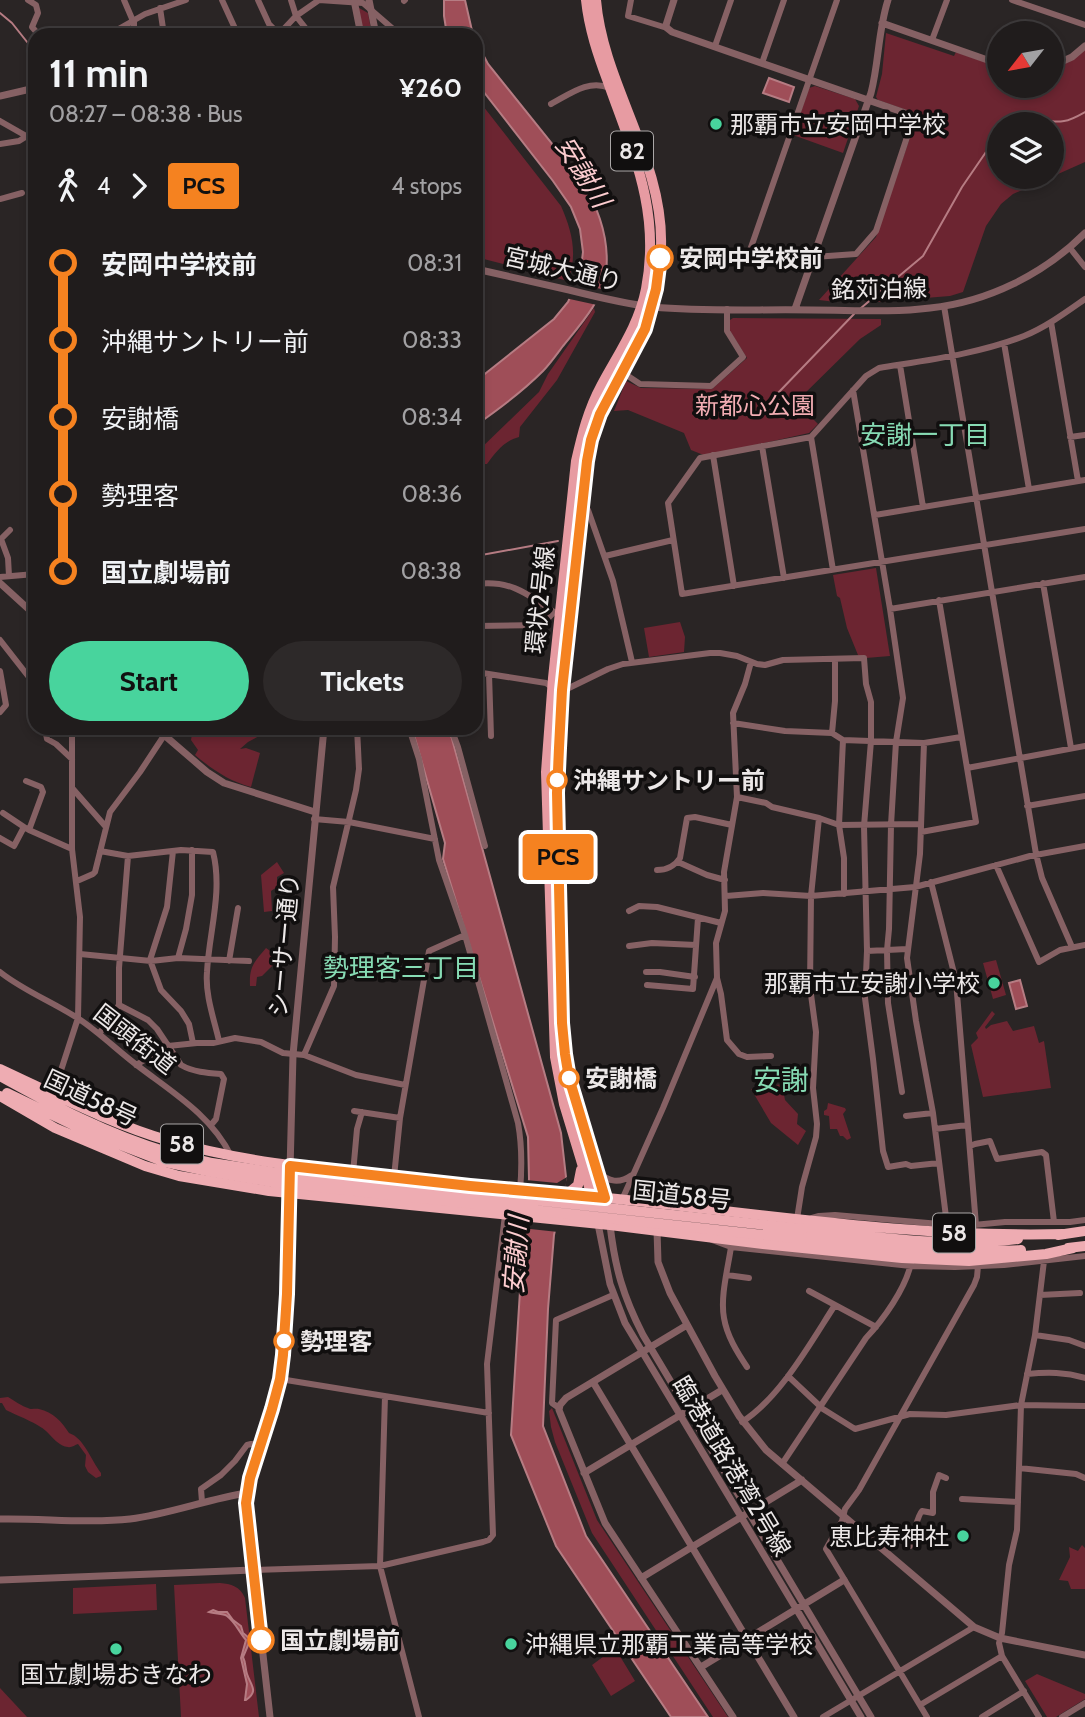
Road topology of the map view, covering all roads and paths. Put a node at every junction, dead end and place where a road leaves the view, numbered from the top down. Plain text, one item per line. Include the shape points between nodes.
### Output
1 (28, 0) edge
2 (124, 0) edge
3 (186, 0) edge
4 (222, 0) edge
5 (258, 0) edge
6 (292, 0) edge
7 (369, 0) edge
8 (586, 0) edge
9 (596, 0) edge
10 (631, 0) edge
11 (674, 0) edge
12 (731, 0) edge
13 (784, 0) edge
14 (837, 0) edge
15 (888, 0) edge
16 (947, 0) edge
17 (1013, 0) edge
18 (354, 1) edge
19 (160, 8) junction
20 (371, 9) junction
21 (296, 16) junction
22 (134, 20) junction
23 (882, 23) junction
24 (1085, 25) edge
25 (33, 28) edge
26 (120, 28) edge
27 (134, 28) edge
28 (163, 28) edge
29 (235, 28) edge
30 (272, 28) edge
31 (285, 28) edge
32 (305, 28) edge
33 (360, 28) edge
34 (375, 28) edge
35 (392, 28) edge
36 (667, 28) junction
37 (932, 40) junction
38 (715, 46) junction
39 (1085, 46) edge
40 (987, 60) edge
41 (1064, 61) edge
42 (762, 63) junction
43 (809, 80) junction
44 (610, 88) junction
45 (28, 90) edge
46 (0, 96) edge
47 (868, 100) junction
48 (551, 104) dead end
49 (914, 116) joint
50 (0, 121) edge
51 (27, 136) joint
52 (0, 144) edge
53 (22, 193) dead end
54 (0, 200) edge
55 (1085, 233) edge
56 (1070, 248) junction
57 (814, 257) junction
58 (1085, 267) edge
59 (483, 271) edge
60 (1085, 299) edge
61 (647, 306) junction
62 (944, 306) junction
63 (727, 309) junction
64 (795, 310) junction
65 (1051, 322) junction
66 (1004, 343) junction
67 (953, 356) junction
68 (900, 365) junction
69 (622, 372) junction
70 (853, 390) junction
71 (1085, 435) edge
72 (811, 437) junction
73 (1070, 437) junction
74 (762, 446) junction
75 (713, 455) junction
76 (1081, 481) edge
77 (1029, 489) junction
78 (976, 498) junction
79 (923, 507) junction
80 (577, 508) junction
81 (874, 515) junction
82 (1085, 529) edge
83 (10, 530) dead end
84 (673, 540) junction
85 (983, 546) junction
86 (605, 556) junction
87 (883, 562) junction
88 (833, 570) junction
89 (28, 575) edge
90 (9, 576) junction
91 (1085, 576) edge
92 (0, 577) edge
93 (784, 578) junction
94 (0, 583) edge
95 (1043, 583) junction
96 (483, 584) edge
97 (734, 586) junction
98 (991, 592) junction
99 (939, 600) junction
100 (28, 609) edge
101 (890, 609) junction
102 (561, 614) junction
103 (483, 626) edge
104 (0, 640) edge
105 (835, 659) junction
106 (632, 662) junction
107 (751, 662) junction
108 (0, 671) edge
109 (483, 673) edge
110 (489, 674) junction
111 (28, 676) edge
112 (557, 689) junction
113 (0, 712) edge
114 (733, 723) junction
115 (832, 733) junction
116 (46, 735) edge
117 (72, 735) edge
118 (165, 735) edge
119 (170, 735) edge
120 (323, 735) edge
121 (357, 735) edge
122 (411, 735) edge
123 (454, 735) edge
124 (491, 736) dead end
125 (961, 737) junction
126 (843, 740) junction
127 (871, 741) junction
128 (896, 742) junction
129 (924, 743) junction
130 (1085, 746) edge
131 (1071, 748) junction
132 (1019, 758) junction
133 (72, 759) junction
134 (967, 768) junction
135 (26, 781) dead end
136 (73, 789) junction
137 (1085, 796) edge
138 (737, 797) junction
139 (1027, 806) junction
140 (3, 813) dead end
141 (315, 815) junction
142 (819, 818) junction
143 (349, 822) junction
144 (732, 825) junction
145 (839, 825) junction
146 (891, 825) junction
147 (864, 826) junction
148 (106, 827) junction
149 (921, 828) junction
150 (27, 829) junction
151 (0, 838) edge
152 (435, 839) junction
153 (485, 846) dead end
154 (1085, 846) edge
155 (72, 849) junction
156 (192, 850) junction
157 (100, 851) junction
158 (173, 851) junction
159 (1036, 854) junction
160 (128, 856) junction
161 (678, 862) junction
162 (996, 865) junction
163 (657, 870) dead end
164 (724, 880) junction
165 (77, 881) junction
166 (931, 883) junction
167 (915, 887) junction
168 (890, 890) junction
169 (866, 892) junction
170 (844, 894) junction
171 (726, 896) junction
172 (811, 896) junction
173 (238, 908) dead end
174 (629, 911) dead end
175 (698, 918) junction
176 (722, 923) junction
177 (465, 935) junction
178 (696, 945) junction
179 (1085, 945) edge
180 (629, 946) dead end
181 (1072, 947) junction
182 (907, 949) junction
183 (887, 950) junction
184 (867, 951) junction
185 (80, 954) junction
186 (120, 957) junction
187 (178, 958) junction
188 (150, 960) junction
189 (208, 960) junction
190 (229, 961) junction
191 (248, 961) dead end
192 (0, 972) edge
193 (646, 972) dead end
194 (695, 977) junction
195 (717, 978) junction
196 (647, 985) dead end
197 (119, 1005) junction
198 (78, 1018) junction
199 (99, 1034) junction
200 (219, 1041) junction
201 (193, 1043) junction
202 (168, 1046) junction
203 (293, 1055) junction
204 (304, 1055) junction
205 (771, 1056) dead end
206 (136, 1065) junction
207 (0, 1069) edge
208 (0, 1076) edge
209 (405, 1085) junction
210 (0, 1090) edge
211 (902, 1093) dead end
212 (0, 1096) edge
213 (50, 1104) junction
214 (354, 1111) dead end
215 (362, 1112) junction
216 (933, 1113) junction
217 (906, 1116) dead end
218 (400, 1118) junction
219 (211, 1125) junction
220 (967, 1125) junction
221 (55, 1128) junction
222 (935, 1129) junction
223 (970, 1146) junction
224 (231, 1156) junction
225 (939, 1163) junction
226 (290, 1166) junction
227 (582, 1166) junction
228 (597, 1171) junction
229 (353, 1172) junction
230 (632, 1175) junction
231 (394, 1177) junction
232 (523, 1191) junction
233 (288, 1194) junction
234 (565, 1195) junction
235 (593, 1197) junction
236 (605, 1198) junction
237 (621, 1200) junction
238 (505, 1216) junction
239 (1085, 1220) edge
240 (1054, 1222) junction
241 (598, 1224) junction
242 (610, 1225) junction
243 (947, 1225) junction
244 (976, 1225) junction
245 (802, 1227) junction
246 (657, 1230) junction
247 (1085, 1231) edge
248 (702, 1236) junction
249 (1085, 1246) edge
250 (731, 1247) junction
251 (1073, 1248) junction
252 (1085, 1256) edge
253 (1044, 1261) junction
254 (911, 1264) junction
255 (978, 1266) junction
256 (727, 1275) junction
257 (749, 1278) dead end
258 (809, 1291) dead end
259 (1080, 1293) dead end
260 (613, 1295) junction
261 (1040, 1295) junction
262 (835, 1305) junction
263 (688, 1325) junction
264 (876, 1327) junction
265 (1035, 1335) junction
266 (1085, 1346) edge
267 (650, 1348) junction
268 (642, 1353) junction
269 (747, 1367) dead end
270 (1027, 1374) junction
271 (788, 1376) junction
272 (1085, 1378) edge
273 (280, 1379) junction
274 (593, 1382) junction
275 (722, 1390) junction
276 (385, 1396) junction
277 (1021, 1405) junction
278 (820, 1406) junction
279 (1085, 1406) edge
280 (559, 1408) junction
281 (687, 1411) junction
282 (489, 1413) junction
283 (679, 1415) junction
284 (901, 1415) junction
285 (742, 1422) junction
286 (260, 1445) junction
287 (631, 1445) junction
288 (782, 1464) junction
289 (1019, 1468) junction
290 (584, 1473) junction
291 (946, 1478) dead end
292 (1085, 1478) edge
293 (802, 1480) junction
294 (247, 1493) junction
295 (962, 1499) dead end
296 (202, 1502) junction
297 (1018, 1502) junction
298 (749, 1513) junction
299 (741, 1517) junction
300 (843, 1517) junction
301 (0, 1519) edge
302 (692, 1546) junction
303 (910, 1546) dead end
304 (380, 1566) junction
305 (253, 1570) junction
306 (641, 1578) junction
307 (0, 1580) edge
308 (844, 1580) junction
309 (803, 1605) junction
310 (796, 1610) junction
311 (974, 1627) junction
312 (1000, 1638) junction
313 (747, 1639) junction
314 (1002, 1656) junction
315 (1085, 1656) edge
316 (701, 1667) junction
317 (900, 1671) junction
318 (1024, 1692) junction
319 (854, 1698) junction
320 (1085, 1703) edge
321 (920, 1705) junction
322 (270, 1717) edge
323 (419, 1717) edge
324 (733, 1717) edge
325 (794, 1717) edge
326 (823, 1717) edge
327 (861, 1717) edge
328 (871, 1717) edge
329 (927, 1717) edge
330 (982, 1717) edge
331 (1039, 1717) edge
332 (1062, 1717) edge

1 - 25 street via 38,13
2 - 22 street
3 - 19 street
4 - 29 street
5 - 30 street
6 - 21 street
7 - 20 street
8 - 44 main road, 環状2号線 / 82
9 - 61 main road, 環状2号線 / 82 via 604,45 659,211 660,258 656,289
10 - 36 street via 628,16
11 - 36 street
12 - 38 street
13 - 42 street
14 - 43 street
15 - 23 street
16 - 37 street
17 - 24 street
18 - 20 street
18 - 21 street via 320,0
18 - 33 street
19 - 22 street
19 - 28 street
20 - 34 street
20 - 35 street
21 - 31 street
21 - 32 street
22 - 26 street
22 - 27 street
23 - 37 street
23 - 47 street
36 - 38 street
37 - 40 street
38 - 42 street
39 - 41 street
42 - 43 street
43 - 47 street
43 - 57 street via 748,256
44 - 48 street via 588,85
44 - 61 main road, 環状2号線 / 82 via 649,212
45 - 46 street
47 - 49 street
47 - 57 street
49 - 57 street via 876,231 856,254
50 - 51 street
51 - 52 street
53 - 54 street
55 - 56 street, 銘苅泊線
56 - 58 street
56 - 62 street, 銘苅泊線 via 1005,287
57 - 64 street
59 - 61 street, 宮城大通り
60 - 65 street
61 - 63 street, 銘苅泊線
61 - 69 main road, 環状2号線 / 82 via 635,350
61 - 80 main road, 環状2号線 / 82 via 589,411 576,461
62 - 64 street, 銘苅泊線
62 - 67 street
63 - 64 street, 銘苅泊線
63 - 69 street via 726,331 743,357 711,386 640,384
65 - 66 street
65 - 73 street
66 - 67 street
66 - 77 street
67 - 68 street
67 - 78 street
68 - 70 street via 873,371
68 - 79 street
69 - 80 main road, 環状2号線 / 82 via 591,440
70 - 72 street
70 - 81 street
71 - 73 street
72 - 74 street
72 - 88 street
73 - 76 street
74 - 75 street
74 - 93 street
75 - 84 street via 700,458 668,503
75 - 97 street
76 - 77 street
77 - 78 street
78 - 79 street
78 - 85 street
79 - 81 street
80 - 86 street via 588,510
80 - 102 main road, 環状2号線 / 82
81 - 87 street
82 - 85 street
83 - 90 street via 1,539
84 - 86 street
84 - 97 street via 682,594
85 - 87 street
85 - 98 street
86 - 106 street
87 - 88 street
87 - 101 street
88 - 93 street
89 - 90 street
90 - 92 street
91 - 95 street
93 - 97 street
94 - 100 street
95 - 98 street
95 - 131 street
96 - 102 street via 520,589
98 - 99 street
98 - 132 street
99 - 101 street
99 - 125 street
101 - 128 street via 903,698
102 - 103 street via 542,625
102 - 112 main road, 環状2号線 / 82
104 - 111 street
105 - 107 street
105 - 115 street
105 - 127 street via 864,658
106 - 107 street via 720,653
106 - 112 street
107 - 114 street
108 - 113 street via 6,705
109 - 110 street
110 - 112 street
110 - 124 street
112 - 227 main road, 環状2号線 / 82 via 546,772 554,1040 560,1088
112 - 228 main road, 環状2号線 / 82 via 562,1023 569,1078
114 - 115 street
114 - 138 street
115 - 126 street
116 - 133 street
117 - 133 street
118 - 148 street via 113,807
119 - 141 street via 224,783
120 - 141 street, シーサー通り
121 - 143 street via 359,769
122 - 152 street
123 - 153 street
125 - 129 street
125 - 134 street
126 - 127 street
126 - 145 street
127 - 128 street
127 - 147 street
128 - 129 street
128 - 146 street
129 - 149 street
130 - 131 street
131 - 132 street
132 - 134 street
132 - 139 street
133 - 136 street
134 - 149 street via 976,822
135 - 150 street via 43,792
136 - 148 street
136 - 155 street
137 - 139 street
138 - 142 street
138 - 144 street
139 - 159 street
140 - 150 street
141 - 143 street
141 - 203 street, シーサー通り
142 - 145 street
142 - 172 street
143 - 152 street
143 - 204 street via 333,887 334,986
144 - 161 street via 687,818
144 - 164 street
145 - 147 street
145 - 170 street
146 - 147 street
146 - 149 street
146 - 168 street
147 - 169 street
148 - 157 street
149 - 167 street
150 - 151 street via 14,846
150 - 155 street
152 - 177 street
154 - 159 street
155 - 165 street
156 - 158 street
156 - 187 street via 192,895
156 - 189 street via 212,852 215,864 216,900
157 - 160 street
157 - 165 street via 93,874
158 - 160 street
158 - 188 street via 167,906
159 - 162 street
159 - 181 street
160 - 186 street
161 - 163 street
161 - 164 street
162 - 166 street
162 - 181 street via 1039,962
164 - 171 street
165 - 185 street
166 - 167 street
166 - 220 street via 956,981
167 - 168 street
167 - 182 street
168 - 169 street
168 - 183 street
169 - 170 street
169 - 184 street
170 - 172 street
171 - 172 street
171 - 176 street
172 - 245 street via 817,1124 802,1187
173 - 190 street
174 - 175 street via 639,906 657,907
175 - 176 street
175 - 178 street
176 - 195 street via 716,943
177 - 209 street via 429,951
177 - 232 street via 518,1122
178 - 180 street
178 - 194 street
179 - 181 street
182 - 183 street
182 - 216 street
183 - 184 street
183 - 211 street via 888,1003
184 - 225 street via 865,998 888,1167
185 - 186 street
185 - 198 street
186 - 188 street
186 - 197 street
187 - 188 street
187 - 189 street
188 - 201 street via 161,990 189,1024
189 - 190 street
189 - 200 street via 207,986
190 - 191 street
192 - 198 street, 国頭街道
193 - 194 street
194 - 196 street via 693,989
195 - 205 street via 727,1040 747,1057
195 - 230 street
197 - 199 street
197 - 202 street via 148,1020
198 - 199 street, 国頭街道
198 - 213 street
199 - 206 street, 国頭街道
200 - 201 street
200 - 203 street via 250,1039
201 - 202 street
202 - 206 street
202 - 219 street via 184,1068 221,1074 225,1079
203 - 204 street
203 - 226 street, シーサー通り
204 - 209 street via 356,1075
206 - 219 street, 国頭街道
207 - 213 highway, 58
208 - 213 highway, 国道58号 / 58
209 - 218 street
210 - 213 highway, 国道58号 / 58
212 - 221 highway, 58
213 - 221 highway via 48,1120
213 - 224 highway, 58
213 - 245 highway, 国道58号 / 58, bridge via 107,1141 212,1172 272,1182
214 - 215 street
215 - 218 street
215 - 229 street
216 - 217 street
216 - 222 street
218 - 231 street
219 - 224 street, 国頭街道
220 - 222 street
220 - 223 street
221 - 233 highway, 58 via 179,1176
222 - 225 street
223 - 240 street via 990,1141 997,1159 1046,1155
223 - 244 street
224 - 226 highway, 58
225 - 243 street
226 - 229 highway, 58
226 - 233 street, シーサー通り
227 - 234 main road via 578,1185
227 - 235 main road, 環状2号線 / 82
228 - 230 street via 614,1181
228 - 236 main road, 環状2号線 / 82
229 - 231 highway, 58
230 - 237 street
231 - 232 highway, 58
232 - 234 highway, 58
233 - 238 highway, 58
233 - 273 street, シーサー通り
234 - 235 highway, 58
235 - 236 highway, 58
235 - 241 main road, 環状2号線 / 82
236 - 237 highway, 58
236 - 242 main road, 環状2号線 / 82
237 - 242 street
237 - 245 highway, 58
238 - 241 highway, 58
238 - 282 street via 487,1364
239 - 240 street
240 - 244 street
241 - 242 highway, 58
241 - 260 street, 臨港道路港湾2号線
242 - 246 highway, 58
242 - 267 street, 臨港道路港湾2号線 via 622,1290
243 - 244 street
243 - 245 street via 835,1215 819,1216
245 - 247 highway, 国道58号 / 58 via 955,1242
245 - 251 highway, 国道58号 / 58 via 907,1249
246 - 248 highway, 58
246 - 263 street via 662,1276
248 - 250 street
248 - 251 highway, 58 via 969,1261
249 - 251 highway, 国道58号 / 58
250 - 254 street
250 - 256 street
252 - 253 street
253 - 255 street
253 - 261 street
254 - 255 street
254 - 264 street
255 - 284 street via 975,1285
256 - 257 street
256 - 269 street via 723,1315
258 - 262 street
259 - 261 street
260 - 268 street, 臨港道路港湾2号線
260 - 280 street via 556,1320 552,1403
261 - 265 street
262 - 264 street
262 - 271 street
263 - 267 street
263 - 275 street
264 - 278 street
265 - 266 street
265 - 270 street
267 - 268 street
267 - 281 street, 臨港道路港湾2号線
268 - 274 street
268 - 283 street, 臨港道路港湾2号線
270 - 272 street via 1069,1373
270 - 277 street
271 - 278 street
271 - 285 street
273 - 276 street
273 - 286 street, シーサー通り
274 - 280 street via 562,1401
274 - 287 street
275 - 281 street
275 - 285 street
276 - 282 street
276 - 304 street
277 - 279 street
277 - 284 street via 946,1415
277 - 289 street
278 - 284 street via 855,1429
278 - 288 street
280 - 290 street
281 - 283 street
281 - 298 street, 臨港道路港湾2号線
282 - 304 street via 493,1535 483,1542
283 - 287 street
283 - 299 street, 臨港道路港湾2号線
284 - 300 street
285 - 288 street
286 - 294 street, シーサー通り
286 - 296 street via 247,1445 236,1461 201,1489
287 - 290 street
287 - 302 street
288 - 293 street
289 - 292 street
289 - 297 street
290 - 306 street via 605,1523
291 - 303 street via 939,1475 933,1513 919,1514
293 - 298 street
293 - 300 street
294 - 296 street
294 - 305 street, シーサー通り
295 - 297 street
296 - 301 street via 127,1519
297 - 312 street
298 - 299 street
298 - 309 street, 臨港道路港湾2号線
299 - 302 street
299 - 310 street, 臨港道路港湾2号線
300 - 308 street via 826,1549
300 - 311 street
302 - 306 street
302 - 313 street
304 - 305 street
304 - 323 street
305 - 307 street
305 - 322 street, シーサー通り
306 - 316 street
308 - 309 street
308 - 317 street
309 - 310 street
309 - 319 street, 臨港道路港湾2号線
310 - 313 street
310 - 319 street, 臨港道路港湾2号線
311 - 312 street
311 - 317 street
312 - 314 street
312 - 315 street
313 - 316 street
313 - 325 street
314 - 318 street
314 - 321 street
316 - 324 street
317 - 319 street
317 - 321 street
318 - 330 street
318 - 331 street
319 - 326 street
319 - 327 street, 臨港道路港湾2号線
319 - 328 street, 臨港道路港湾2号線
320 - 332 street
321 - 329 street

